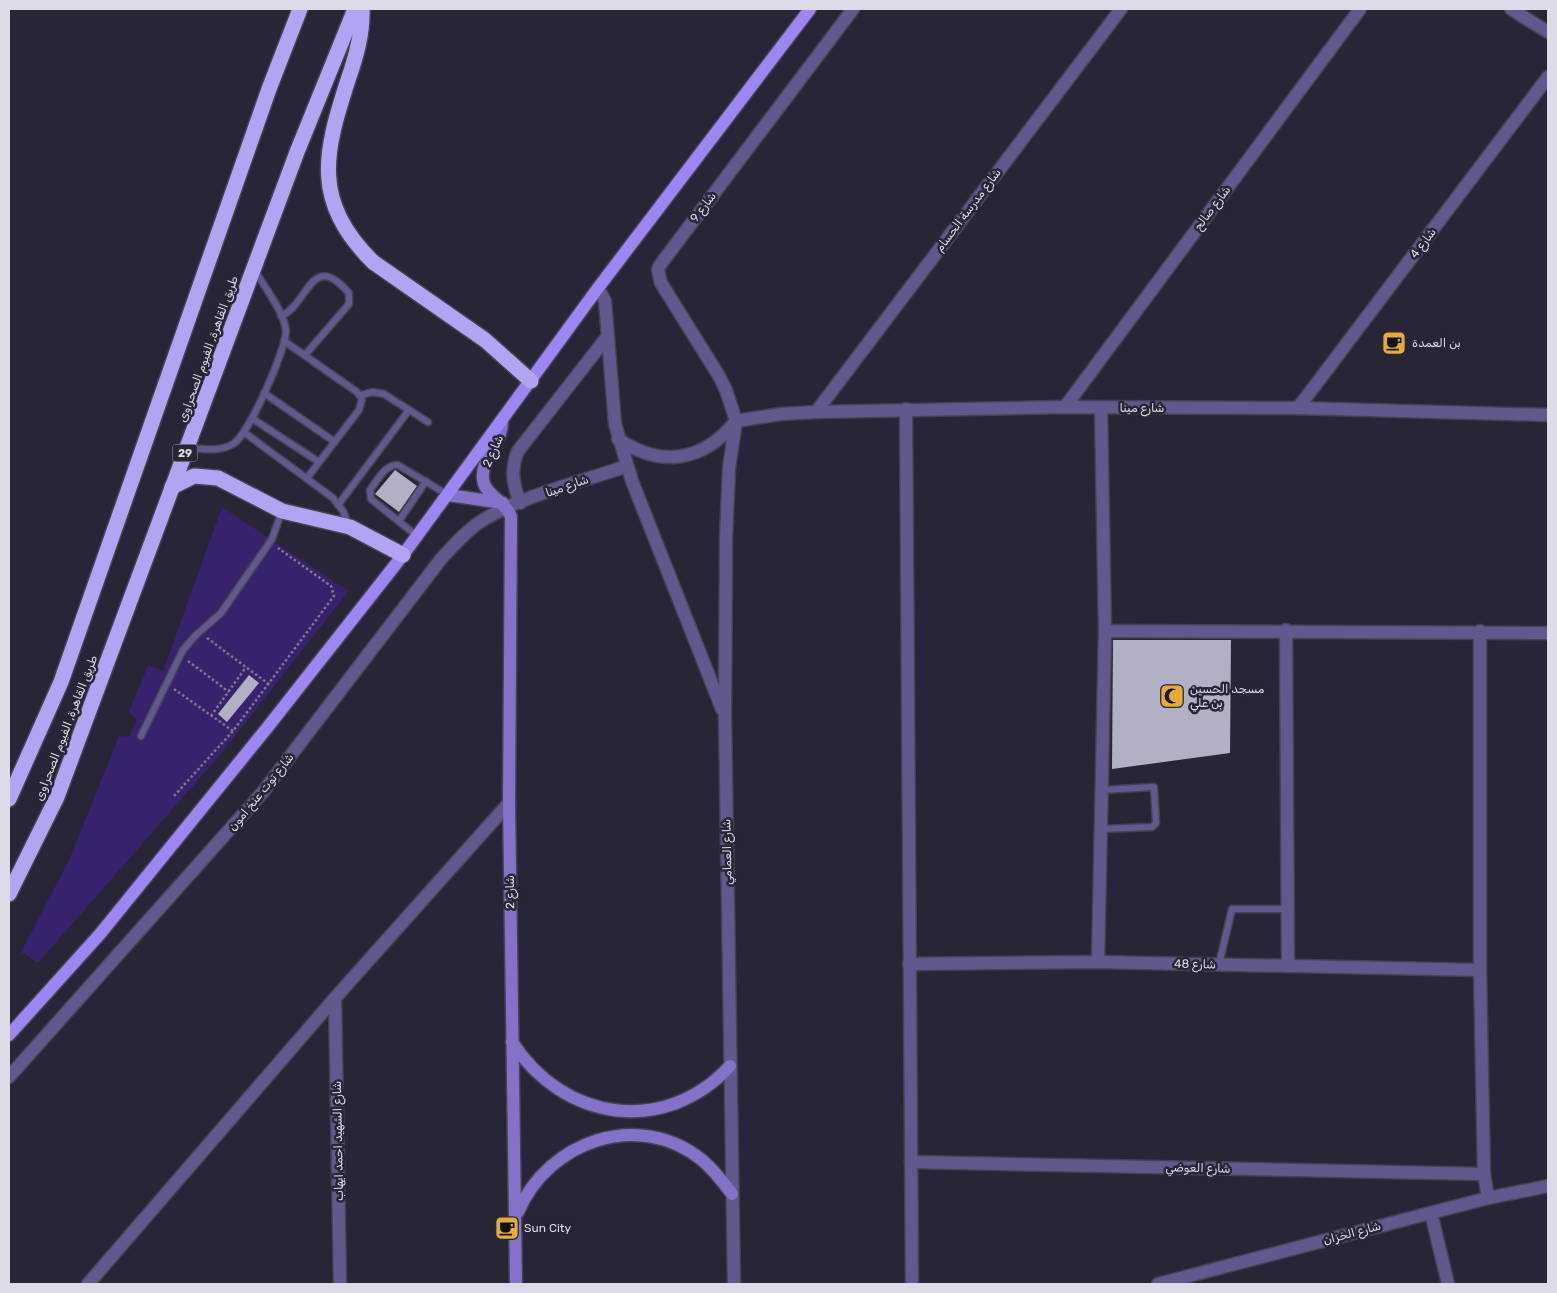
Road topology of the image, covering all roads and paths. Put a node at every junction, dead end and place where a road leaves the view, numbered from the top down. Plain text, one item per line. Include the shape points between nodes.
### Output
1 (300, 9) edge
2 (355, 9) edge
3 (362, 9) edge
4 (810, 9) edge
5 (853, 9) edge
6 (1121, 9) edge
7 (1360, 9) edge
8 (1515, 10) edge
9 (1548, 32) edge
10 (1548, 77) edge
11 (254, 268) junction
12 (598, 288) junction
13 (281, 316) junction
14 (607, 337) junction
15 (284, 341) junction
16 (305, 355) junction
17 (531, 381) junction
18 (264, 393) junction
19 (361, 395) junction
20 (1065, 407) junction
21 (1101, 408) junction
22 (1298, 408) junction
23 (906, 409) junction
24 (409, 410) junction
25 (816, 412) junction
26 (1547, 412) edge
27 (253, 419) junction
28 (502, 421) junction
29 (736, 421) junction
30 (428, 422) dead end
31 (245, 433) junction
32 (618, 439) junction
33 (335, 442) junction
34 (187, 448) junction
35 (319, 462) junction
36 (627, 466) junction
37 (415, 475) junction
38 (307, 478) junction
39 (426, 481) junction
40 (411, 482) dead end
41 (172, 487) junction
42 (448, 495) junction
43 (510, 504) junction
44 (338, 505) junction
45 (282, 511) junction
46 (399, 521) junction
47 (350, 527) junction
48 (417, 536) junction
49 (270, 542) junction
50 (403, 555) junction
51 (1286, 630) junction
52 (1105, 631) junction
53 (1480, 631) junction
54 (199, 632) junction
55 (1548, 632) edge
56 (180, 656) junction
57 (246, 668) junction
58 (167, 683) junction
59 (270, 685) junction
60 (229, 692) junction
61 (211, 716) junction
62 (725, 716) junction
63 (233, 731) junction
64 (141, 736) dead end
65 (13, 786) edge
66 (1102, 790) junction
67 (174, 796) dead end
68 (9, 799) edge
69 (509, 803) junction
70 (1101, 829) junction
71 (9, 894) edge
72 (1288, 909) junction
73 (1098, 962) junction
74 (909, 964) junction
75 (1219, 964) junction
76 (1288, 966) junction
77 (1480, 970) junction
78 (335, 998) junction
79 (9, 1035) edge
80 (512, 1042) junction
81 (730, 1066) junction
82 (9, 1077) edge
83 (911, 1162) junction
84 (1484, 1174) junction
85 (1548, 1186) edge
86 (732, 1194) junction
87 (1488, 1198) junction
88 (1431, 1213) junction
89 (516, 1217) junction
90 (88, 1284) edge
91 (340, 1284) edge
92 (516, 1284) edge
93 (734, 1284) edge
94 (912, 1284) edge
95 (1158, 1284) edge
96 (1448, 1284) edge

1 - 65 highway, طريق القاهرة, الفيوم الصحراوى via 269,88 61,682
2 - 11 highway, طريق القاهرة, الفيوم الصحراوى / 29 via 314,107
3 - 17 highway via 357,50 329,146 328,176 341,222 360,250 373,262 485,340
4 - 12 main road
5 - 29 street, شارع 9 via 660,265 661,284 719,376
6 - 25 street, شارع مدرسة الحسام
7 - 20 street, شارع صالح
8 - 9 street
10 - 22 street, شارع 4
11 - 13 lane
11 - 34 highway, طريق القاهرة, الفيوم الصحراوى / 29
12 - 14 street via 605,301
12 - 17 main road
13 - 15 lane via 286,331
13 - 16 lane via 293,308 319,277 330,278 350,293 349,304
14 - 32 street
14 - 43 street via 518,451 512,473
15 - 16 lane
15 - 18 lane
16 - 19 lane
17 - 28 main road
18 - 27 lane
18 - 33 lane
19 - 24 lane via 378,392
19 - 33 lane via 359,410
20 - 21 street, شارع مينا
20 - 23 street, شارع مينا
21 - 22 street, شارع مينا
21 - 52 street
22 - 26 street, شارع مينا
23 - 25 street, شارع مينا
23 - 74 street
24 - 30 lane
24 - 44 lane
25 - 29 street, شارع مينا
27 - 31 lane
27 - 35 lane
28 - 42 main road
28 - 43 street, شارع 2 via 500,438 486,462 484,485
29 - 32 street via 713,444 682,456 648,455
29 - 62 street, شارع العمامي via 729,468 726,538
31 - 34 lane via 234,444 220,449
31 - 38 lane
32 - 36 street
33 - 35 lane
34 - 41 highway, طريق القاهرة, الفيوم الصحراوى / 29
35 - 38 lane
36 - 43 street, شارع مينا
36 - 62 street
37 - 39 lane
37 - 40 lane
37 - 46 lane via 403,472 398,464 389,466 372,488 370,496 391,510
38 - 44 lane
39 - 42 lane
39 - 46 lane
41 - 45 highway via 194,476 210,476
41 - 71 highway, طريق القاهرة, الفيوم الصحراوى / 29 via 57,797
42 - 43 street
42 - 48 main road
43 - 69 street, شارع 2
43 - 82 street, شارع توت عنخ امون via 481,521 441,559 262,793
44 - 47 lane
45 - 47 highway
45 - 49 lane
46 - 48 lane
47 - 50 highway
48 - 50 main road
49 - 54 lane via 218,617
49 - 59 path via 332,586 335,593
50 - 79 main road via 100,934
51 - 52 street
51 - 53 street
51 - 72 street
52 - 66 street
53 - 55 street
53 - 77 street
54 - 56 lane
54 - 57 path
56 - 58 lane
56 - 60 path
57 - 59 path
57 - 60 path
58 - 61 path
58 - 64 lane
59 - 63 path
60 - 61 path
61 - 63 path
62 - 81 street, شارع العمامي
63 - 67 path
65 - 68 highway, طريق القاهرة, الفيوم الصحراوى
66 - 70 street
66 - 70 lane via 1154,787 1156,823 1152,827
69 - 78 street
69 - 80 street, شارع 2
70 - 73 street
72 - 75 lane via 1232,908
72 - 76 street
73 - 74 street, شارع 48
73 - 75 street, شارع 48
74 - 83 street
75 - 76 street, شارع 48
76 - 77 street, شارع 48
77 - 84 street
78 - 90 street
78 - 91 street, شارع الشهيد احمد ايهاب
80 - 81 street via 548,1083 580,1101 615,1110 652,1110 687,1100
80 - 89 street, شارع 2
81 - 86 street, شارع العمامي
83 - 84 street, شارع العوضي
83 - 94 street
84 - 87 street
85 - 87 street, شارع الخزان
86 - 89 street via 707,1164 680,1147 658,1139 611,1137 576,1148 552,1164 536,1179
86 - 93 street, شارع العمامي
87 - 88 street, شارع الخزان
88 - 95 street, شارع الخزان
88 - 96 street
89 - 92 street, شارع 2

